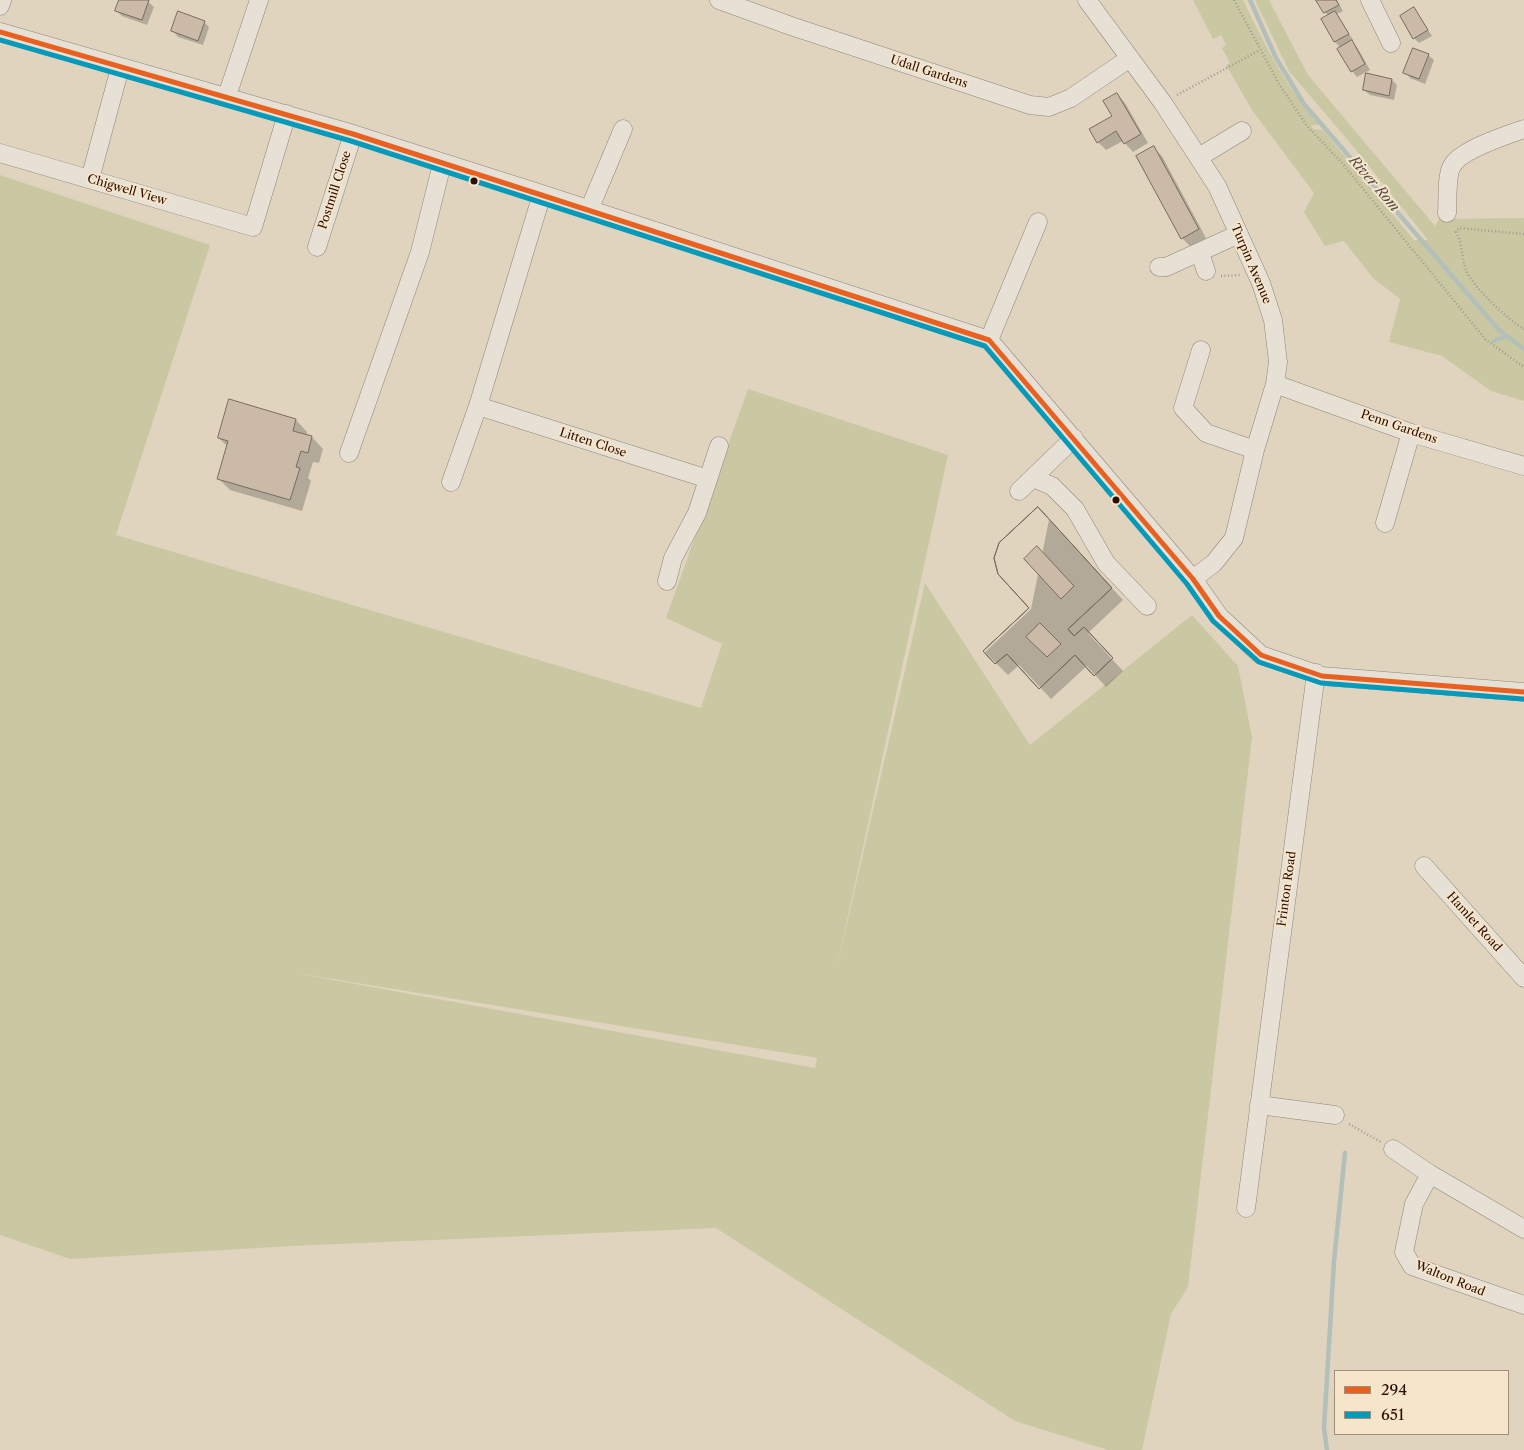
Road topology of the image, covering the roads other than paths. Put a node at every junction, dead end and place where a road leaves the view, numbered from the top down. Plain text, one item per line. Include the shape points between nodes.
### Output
1 (2, 0) edge
2 (259, 0) edge
3 (720, 0) edge
4 (1086, 0) edge
5 (1370, 0) edge
6 (0, 6) edge
7 (0, 32) edge
8 (1390, 42) dead end
9 (1130, 58) junction
10 (120, 68) junction
11 (227, 96) junction
12 (287, 114) junction
13 (623, 129) dead end
14 (1524, 129) edge
15 (1242, 131) dead end
16 (353, 134) junction
17 (0, 152) edge
18 (1199, 157) junction
19 (442, 164) junction
20 (90, 179) junction
21 (542, 194) junction
22 (590, 210) junction
23 (1447, 213) dead end
24 (1038, 222) dead end
25 (1239, 234) junction
26 (317, 246) dead end
27 (1200, 252) junction
28 (1159, 267) dead end
29 (1212, 274) road end
30 (989, 340) junction
31 (1201, 350) dead end
32 (1276, 384) junction
33 (478, 406) junction
34 (1411, 433) junction
35 (1074, 438) junction
36 (719, 446) dead end
37 (1255, 450) junction
38 (349, 453) dead end
39 (1524, 466) edge
40 (1033, 478) junction
41 (708, 479) junction
42 (451, 482) dead end
43 (1019, 491) dead end
44 (1385, 523) dead end
45 (1193, 579) junction
46 (667, 581) dead end
47 (1147, 606) dead end
48 (1316, 672) junction
49 (1524, 692) edge
50 (1424, 866) dead end
51 (1524, 978) edge
52 (1259, 1105) junction
53 (1335, 1115) road end
54 (1393, 1149) road end
55 (1430, 1174) junction
56 (1246, 1208) dead end
57 (1524, 1229) edge
58 (1524, 1305) edge

1 - 6 street
2 - 11 street
3 - 9 street, Udall Gardens via 1030,105 1048,107 1071,98
4 - 9 street, Turpin Avenue
5 - 8 street
7 - 10 street
9 - 18 street, Turpin Avenue
10 - 11 street
10 - 20 street
11 - 12 street
12 - 16 street
12 - 20 street, Chigwell View via 253,227
13 - 22 street
14 - 23 street via 1488,142 1452,166
15 - 18 street
16 - 19 street
16 - 26 street, Postmill Close
17 - 20 street, Chigwell View
18 - 25 street, Turpin Avenue via 1217,186
19 - 21 street
19 - 38 street via 420,252
21 - 22 street
21 - 33 street
22 - 30 street
24 - 30 street
25 - 27 street
25 - 32 street, Turpin Avenue via 1273,320 1278,362
27 - 28 street
27 - 29 street
30 - 35 street
31 - 37 street via 1183,408 1206,433
32 - 34 street, Penn Gardens
32 - 37 street, Turpin Avenue
33 - 41 street, Litten Close
33 - 42 street
34 - 39 street, Penn Gardens
34 - 44 street
35 - 40 street
35 - 45 street
36 - 41 street
37 - 45 street, Turpin Avenue via 1234,538 1214,562
40 - 43 street
40 - 47 street via 1052,486 1075,509 1106,563
41 - 46 street via 697,513 673,558
45 - 48 street via 1219,616 1261,655
48 - 49 street via 1322,676
48 - 52 street, Frinton Road
50 - 51 street, Hamlet Road
52 - 53 street
52 - 56 street, Frinton Road
54 - 55 street
55 - 57 street
55 - 58 street, Walton Road via 1414,1204 1404,1252 1412,1266

